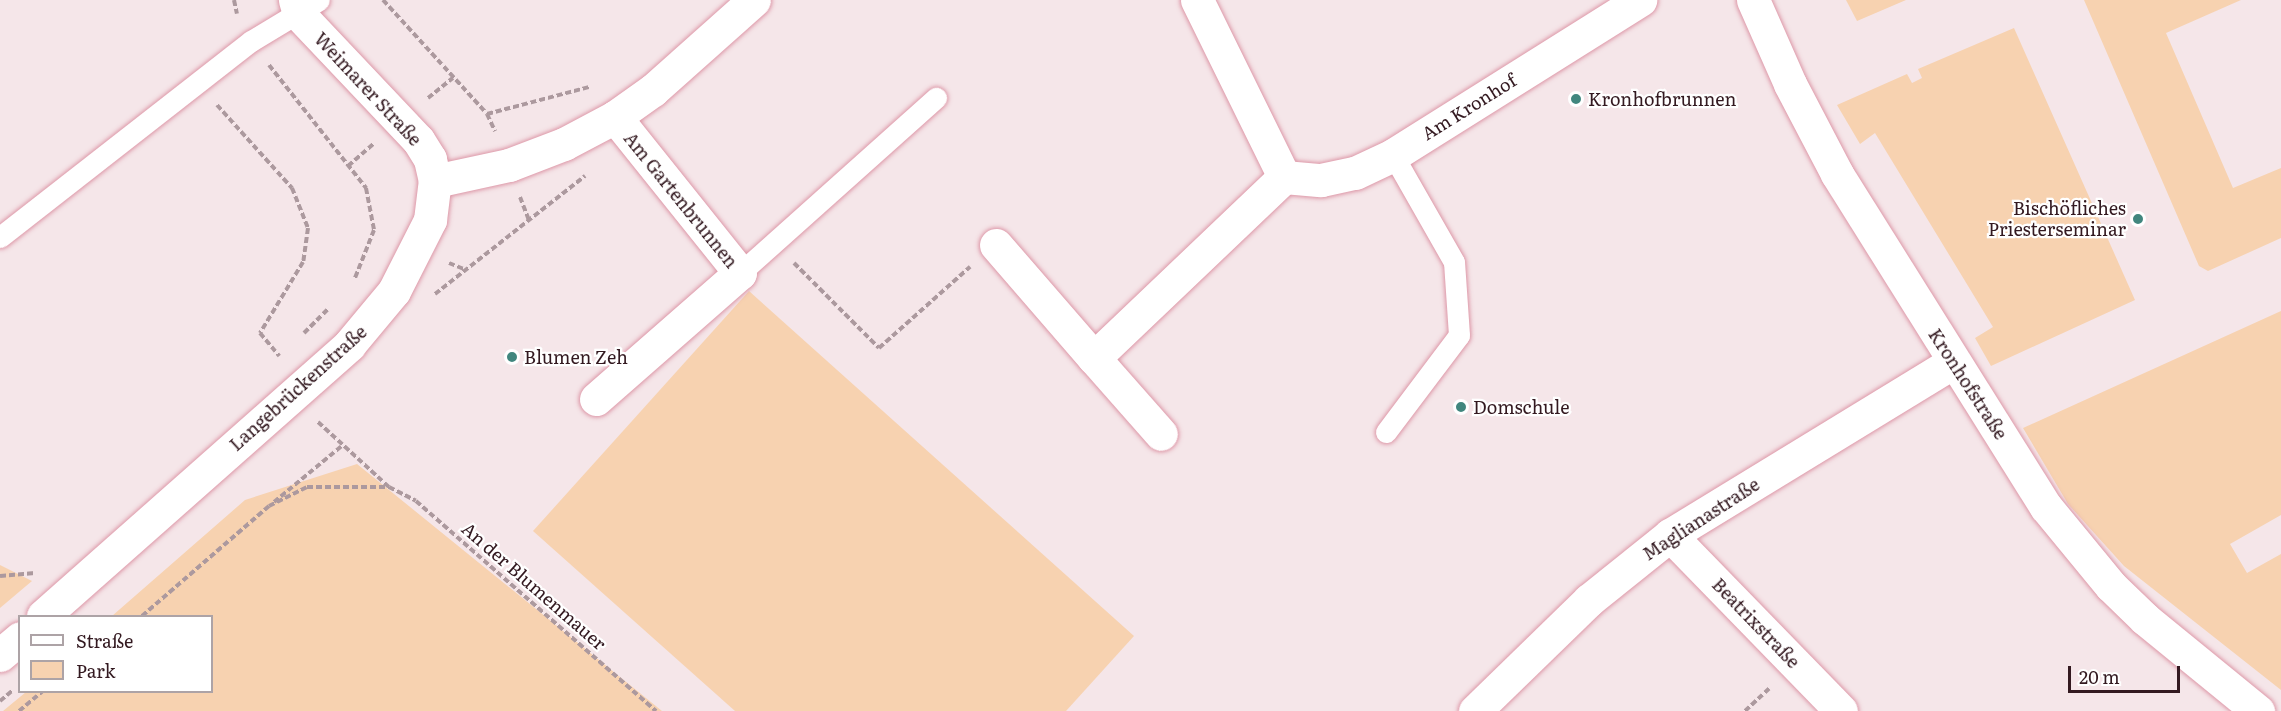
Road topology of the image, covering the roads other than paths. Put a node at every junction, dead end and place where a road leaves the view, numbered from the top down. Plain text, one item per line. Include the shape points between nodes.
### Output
1 (754, 0) edge
2 (1197, 0) edge
3 (1640, 0) edge
4 (1753, 0) edge
5 (304, 5) edge
6 (936, 98) dead end
7 (615, 117) junction
8 (1393, 155) junction
9 (1284, 177) junction
10 (435, 181) junction
11 (0, 237) edge
12 (996, 245) road end
13 (740, 273) junction
14 (1094, 358) junction
15 (1953, 362) junction
16 (596, 399) dead end
17 (1386, 432) dead end
18 (1161, 434) dead end
19 (1670, 535) junction
20 (44, 615) edge
21 (18, 640) edge
22 (0, 655) edge
23 (1475, 711) edge
24 (1841, 711) edge
25 (2258, 711) edge

1 - 7 street via 653,90
2 - 9 street
3 - 8 street, Am Kronhof
4 - 15 street, Kronhofstraße via 1790,84 1838,174
5 - 10 street, Weimarer Straße via 418,140 430,159
5 - 11 lane via 250,41
6 - 13 lane
7 - 10 street via 564,144 509,165
7 - 13 street, Am Gartenbrunnen
8 - 9 street, Am Kronhof via 1355,173 1322,180
8 - 17 lane via 1454,262 1459,335
9 - 14 street
10 - 20 street, Langebrückenstraße via 430,220 394,291 374,319
12 - 14 street
13 - 16 street, Am Gartenbrunnen
14 - 18 street
15 - 19 street, Maglianastraße
15 - 25 street, Kronhofstraße via 2046,507 2111,586 2145,619
19 - 23 street, Maglianastraße via 1589,600
19 - 24 street, Beatrixstraße
21 - 22 street

